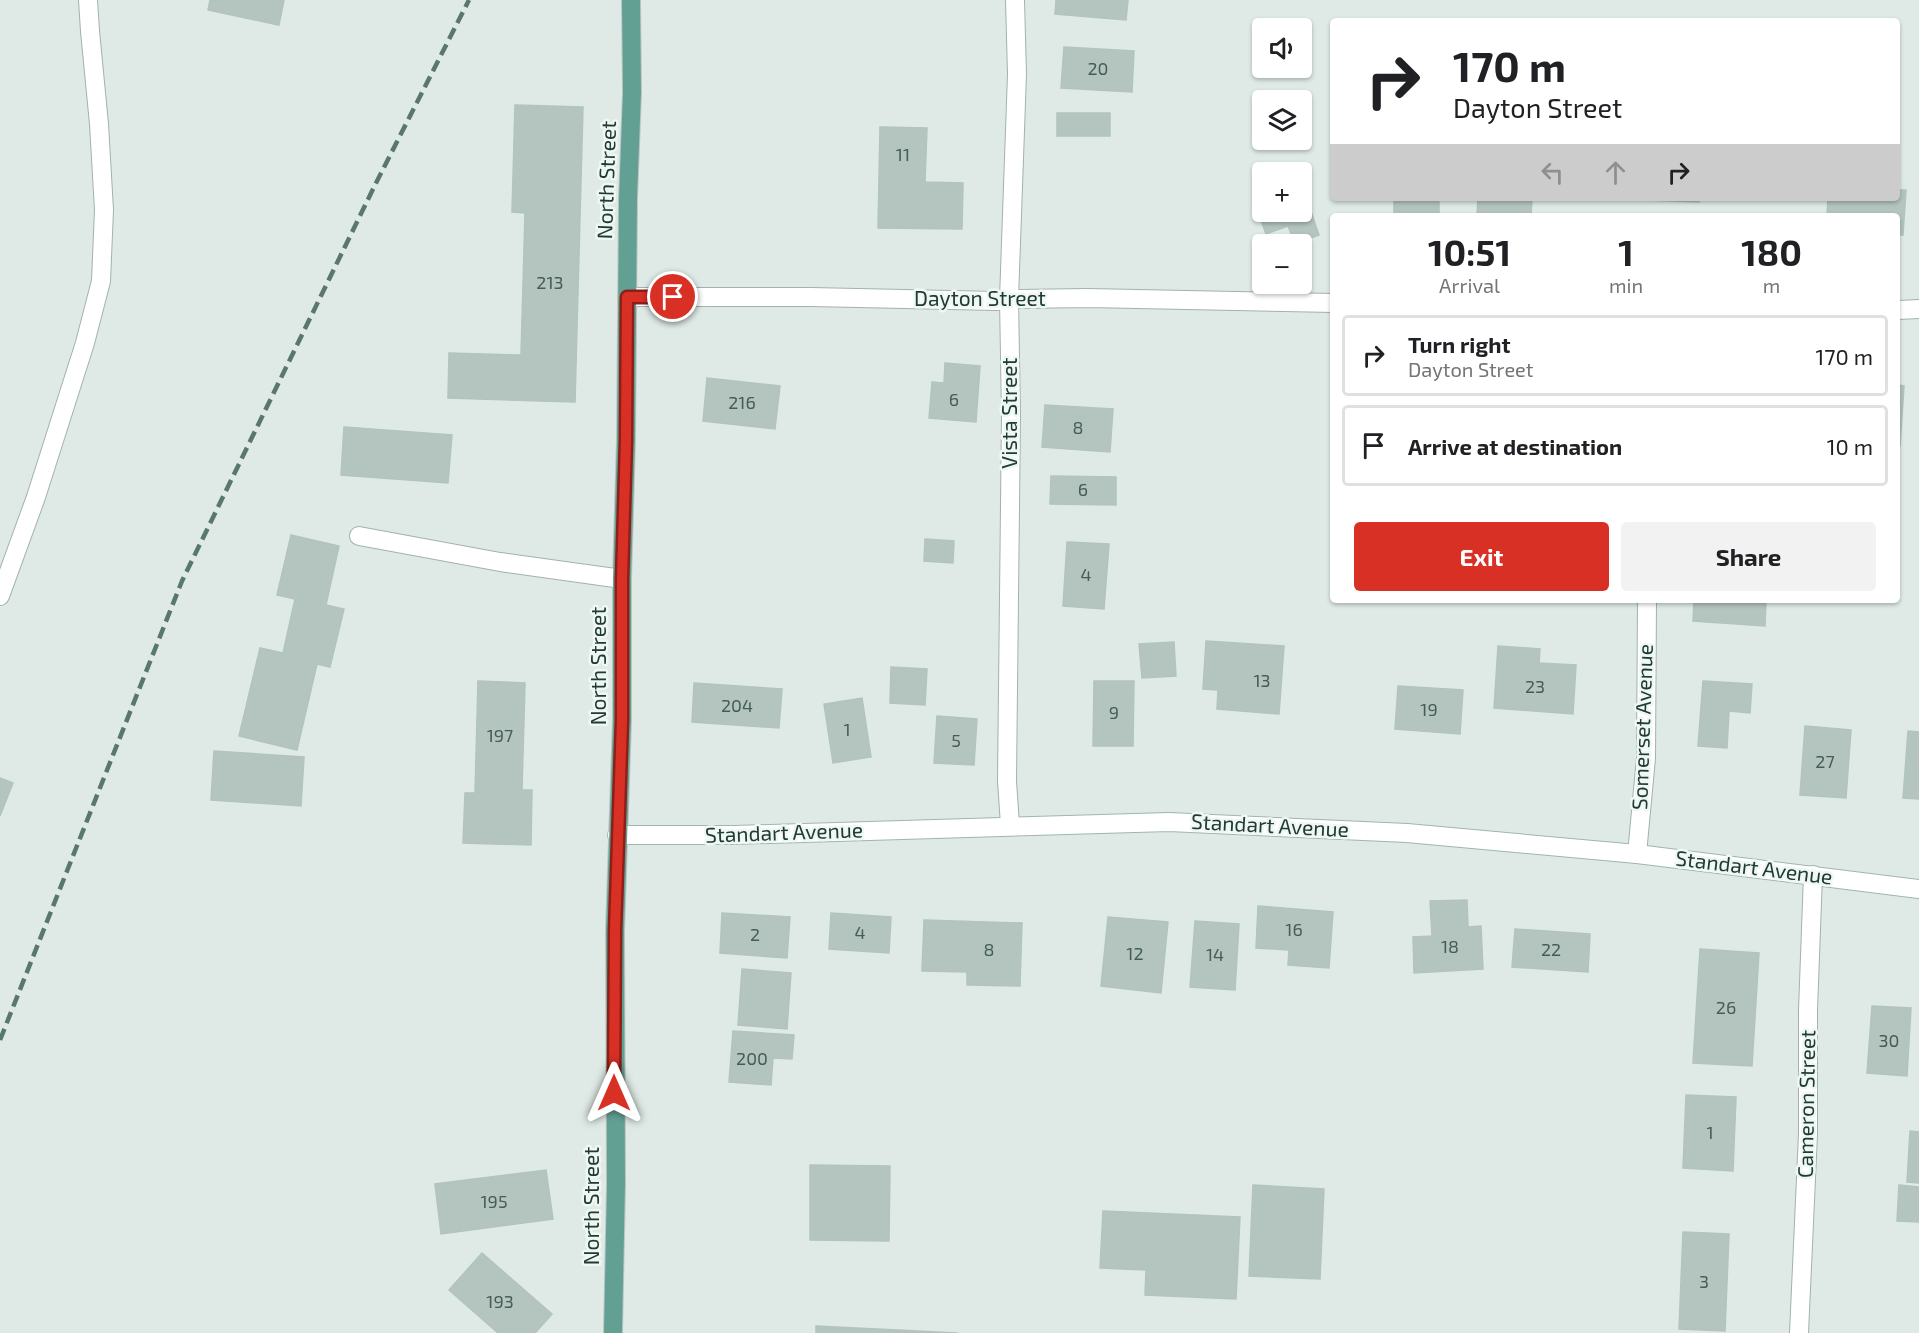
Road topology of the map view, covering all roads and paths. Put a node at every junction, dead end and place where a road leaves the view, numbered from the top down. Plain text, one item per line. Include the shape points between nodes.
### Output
1 (88, 0) edge
2 (631, 0) edge
3 (1015, 0) edge
4 (627, 297) junction
5 (1010, 299) junction
6 (1330, 303) edge
7 (1919, 309) edge
8 (1900, 310) edge
9 (359, 536) dead end
10 (622, 579) junction
11 (0, 596) edge
12 (1647, 603) edge
13 (1010, 825) junction
14 (617, 835) junction
15 (1637, 854) junction
16 (1813, 875) junction
17 (1919, 889) edge
18 (613, 1333) edge
19 (1799, 1333) edge

1 - 11 street via 104,210 101,281 36,497
2 - 4 main road, North Street
3 - 5 street, Vista Street via 1017,74
4 - 5 street, Dayton Street
4 - 10 main road, North Street
5 - 6 street, Dayton Street
5 - 13 street, Vista Street
7 - 8 street
9 - 10 street
10 - 14 main road, North Street
12 - 15 street, Somerset Avenue via 1646,758
13 - 14 street, Standart Avenue
13 - 15 street, Standart Avenue via 1169,822 1407,833
14 - 18 main road, North Street
15 - 16 street, Standart Avenue
16 - 17 street, Standart Avenue
16 - 19 street, Cameron Street

